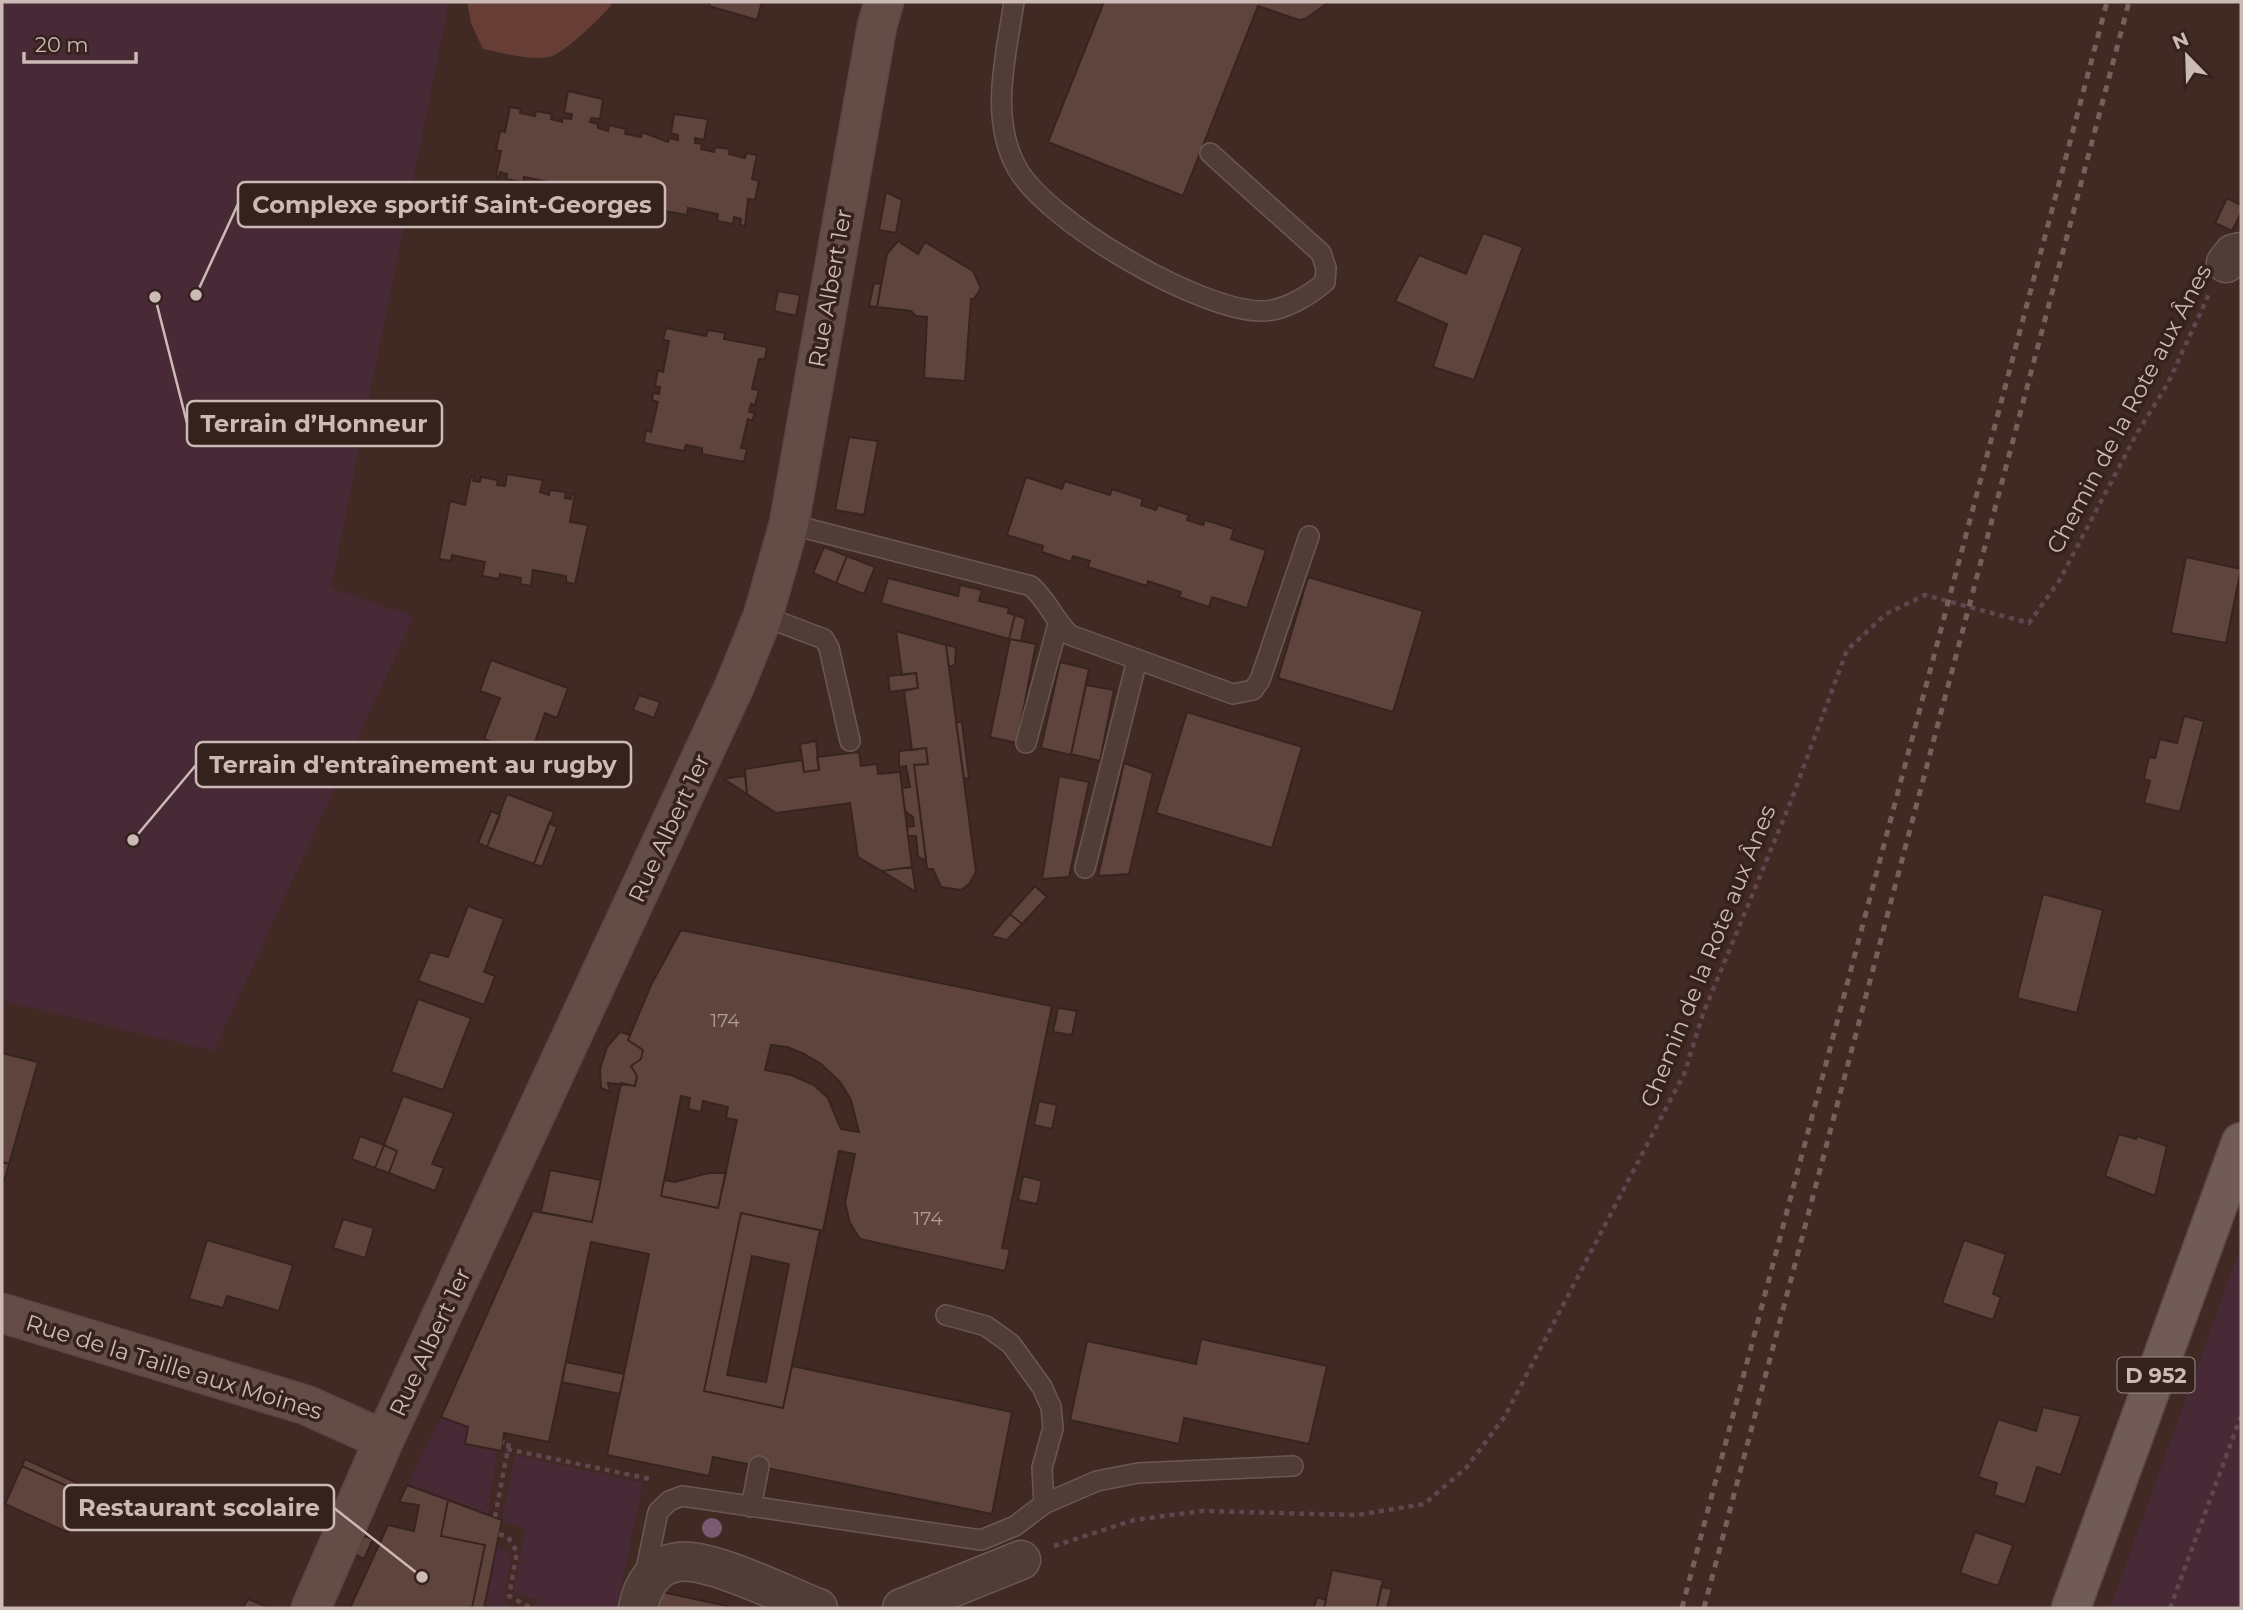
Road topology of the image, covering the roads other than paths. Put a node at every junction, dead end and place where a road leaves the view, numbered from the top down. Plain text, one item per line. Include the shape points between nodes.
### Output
1 (884, 2) edge
2 (1014, 2) edge
3 (1210, 153) dead end
4 (789, 524) junction
5 (1309, 536) dead end
6 (763, 616) junction
7 (1058, 624) junction
8 (1137, 660) junction
9 (850, 741) dead end
10 (1026, 743) dead end
11 (1085, 868) dead end
12 (2241, 1142) edge
13 (2, 1313) edge
14 (946, 1315) dead end
15 (384, 1440) junction
16 (759, 1466) dead end
17 (1293, 1466) dead end
18 (1044, 1504) junction
19 (751, 1507) junction
20 (1021, 1560) road end
21 (640, 1599) edge
22 (312, 1608) edge
23 (818, 1608) edge
24 (902, 1608) edge
25 (2071, 1608) edge

1 - 4 street, Rue Albert 1er
2 - 3 lane via 1003,79 1002,128 1017,167 1041,200 1163,279 1224,305 1265,311 1315,291 1325,282 1321,253
4 - 6 street, Rue Albert 1er
4 - 7 lane via 1031,586 1047,601
5 - 8 lane via 1253,690 1233,694
6 - 9 lane via 824,639
6 - 15 street, Rue Albert 1er
7 - 8 lane via 1070,635
7 - 10 lane
8 - 11 lane
12 - 25 main road, D 952
13 - 15 street, Rue de la Taille aux Moines via 306,1405
14 - 18 lane via 986,1326 1011,1344 1042,1387 1051,1407 1053,1428 1042,1468
15 - 22 street, Rue Albert 1er
16 - 19 lane
17 - 18 lane via 1138,1473 1097,1481
18 - 19 lane via 1015,1526 981,1540
19 - 21 lane via 682,1496 669,1502 658,1512
20 - 24 street
21 - 23 street via 656,1572 677,1562 707,1564

